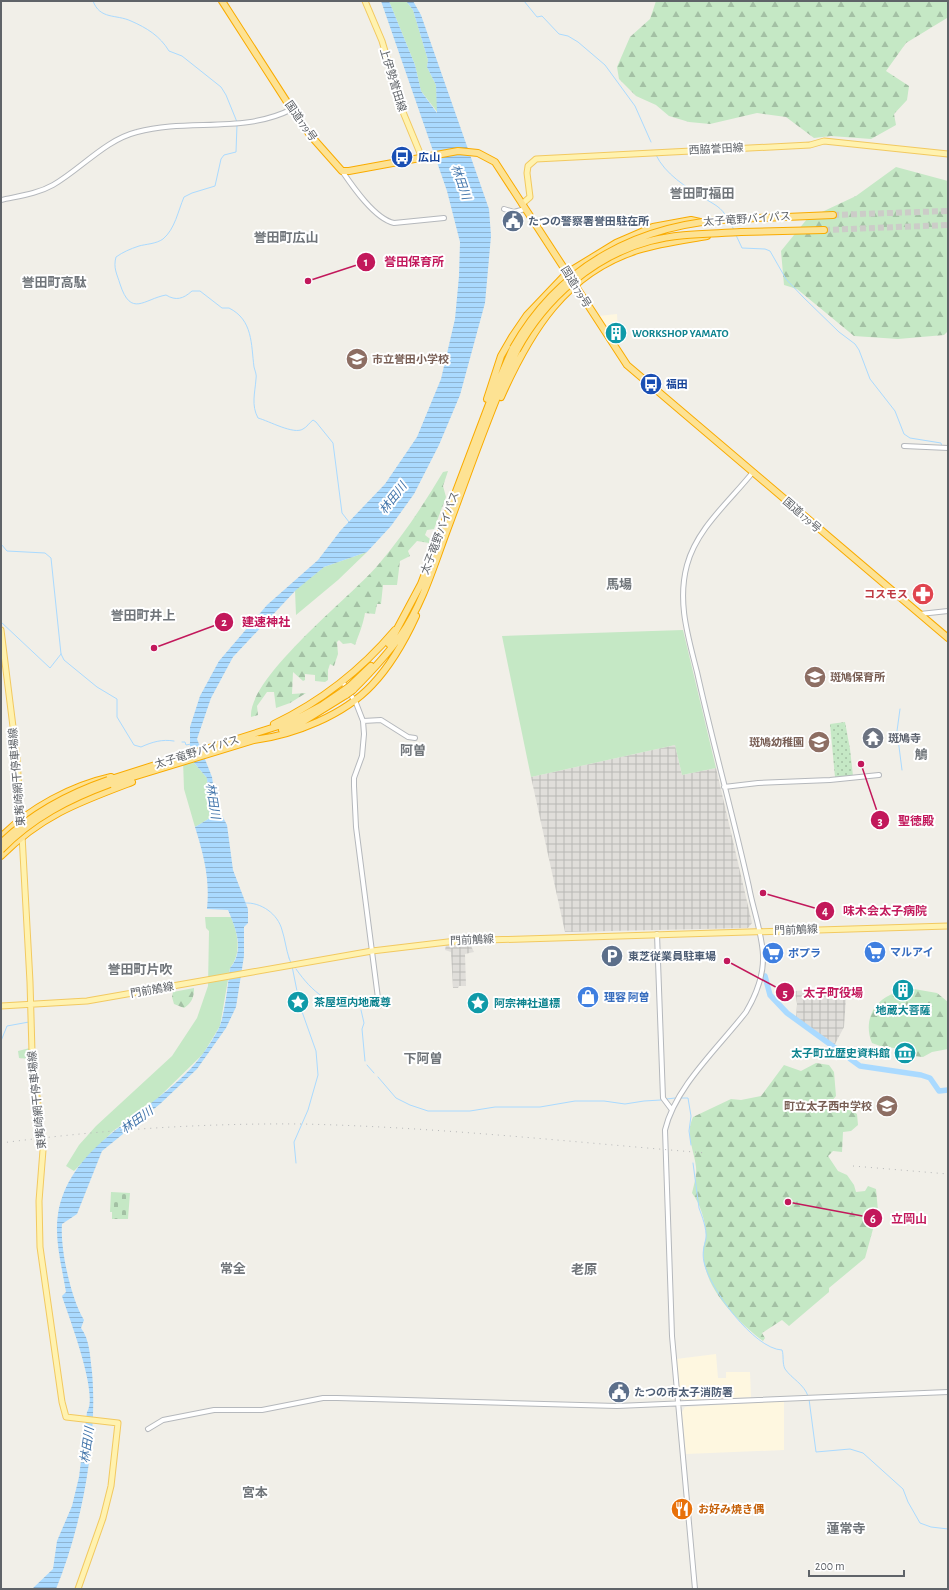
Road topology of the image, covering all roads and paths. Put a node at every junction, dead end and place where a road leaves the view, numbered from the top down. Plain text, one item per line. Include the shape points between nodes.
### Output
1 (222, 1) edge
2 (365, 1) edge
3 (292, 110) junction
4 (948, 154) edge
5 (422, 158) junction
6 (342, 171) junction
7 (1, 200) edge
8 (524, 207) junction
9 (504, 209) dead end
10 (833, 215) tunnel mouth
11 (444, 218) dead end
12 (700, 222) junction
13 (824, 230) tunnel mouth
14 (723, 233) junction
15 (567, 273) junction
16 (575, 287) junction
17 (515, 349) junction
18 (490, 416) junction
19 (904, 446) dead end
20 (472, 448) junction
21 (948, 448) edge
22 (753, 472) junction
23 (430, 576) junction
24 (948, 611) edge
25 (920, 614) junction
26 (403, 621) junction
27 (1, 630) edge
28 (948, 638) edge
29 (342, 681) junction
30 (352, 688) junction
31 (344, 693) junction
32 (355, 700) junction
33 (363, 721) junction
34 (415, 738) dead end
35 (254, 740) junction
36 (236, 743) junction
37 (179, 761) junction
38 (879, 775) dead end
39 (110, 783) junction
40 (724, 787) junction
41 (20, 821) junction
42 (22, 836) junction
43 (1, 837) edge
44 (1, 843) edge
45 (1, 850) edge
46 (1, 856) edge
47 (948, 926) edge
48 (758, 932) junction
49 (657, 934) junction
50 (372, 951) junction
51 (31, 1005) junction
52 (1, 1006) edge
53 (379, 1006) dead end
54 (672, 1110) junction
55 (948, 1392) edge
56 (678, 1404) junction
57 (148, 1429) dead end
58 (78, 1589) edge
59 (695, 1589) edge

1 - 3 highway, 国道179号
2 - 5 main road, 上伊勢誉田線 via 382,41 403,112
3 - 6 highway, 国道179号
3 - 7 street via 271,118 238,124 163,127 136,132 118,140 53,185 41,191
4 - 8 main road, 西脇誉田線 via 824,141 810,145 536,159 528,166 530,197
5 - 6 highway, 国道179号
5 - 8 highway, 国道179号 via 458,151 488,157 499,167
6 - 11 street via 386,222
8 - 9 street via 514,212
8 - 15 highway, 国道179号
10 - 12 highway, 太子竜野バイパス, bridge
12 - 15 highway via 691,220 654,228 616,243
12 - 17 highway, 太子竜野バイパス, bridge via 649,234 618,246 597,259 572,277 550,298 528,323
13 - 14 highway, 太子竜野バイパス, bridge
14 - 16 highway, bridge via 653,246 622,255 599,267
14 - 17 highway, 太子竜野バイパス, bridge via 651,241 636,245 605,260 552,301
15 - 16 highway, 国道179号
15 - 20 highway via 527,315 512,337 493,380
16 - 18 highway via 556,303 524,346
16 - 22 highway, 国道179号 via 627,365
17 - 18 highway, 太子竜野バイパス
17 - 20 highway, 太子竜野バイパス via 501,373
18 - 23 highway, 太子竜野バイパス
19 - 21 street
20 - 26 highway, 太子竜野バイパス via 421,584
22 - 25 highway, 国道179号
22 - 40 street via 697,541 688,564 683,590 686,626
23 - 30 highway, 太子竜野バイパス via 417,608 401,635 379,663
23 - 32 highway via 420,608 407,634 372,685
24 - 25 street
25 - 28 highway, 国道179号
26 - 29 highway via 375,653
26 - 30 highway, 太子竜野バイパス via 379,658
27 - 41 main road, 東觜崎網干停車場線 via 17,759
29 - 32 street
29 - 36 highway via 310,706
30 - 31 highway, 太子竜野バイパス, bridge
31 - 35 highway, 太子竜野バイパス via 304,721
31 - 36 highway, 太子竜野バイパス via 291,722
32 - 33 street
32 - 35 highway via 341,710 296,730
33 - 34 street via 381,720 408,737
33 - 50 street via 364,747 354,786 356,828
35 - 36 highway, 太子竜野バイパス
36 - 37 highway, 太子竜野バイパス
37 - 39 highway, 太子竜野バイパス via 168,767
37 - 39 highway, 太子竜野バイパス via 137,771
38 - 40 street
39 - 41 highway, bridge via 69,791
39 - 42 highway via 53,814
39 - 44 highway, 太子竜野バイパス, bridge via 82,789 56,802 31,818
39 - 45 highway, 太子竜野バイパス, bridge via 48,812 25,828
40 - 48 street
41 - 42 main road, 東觜崎網干停車場線
41 - 43 highway
42 - 46 highway
42 - 51 main road, 東觜崎網干停車場線
47 - 48 main road, 門前鵤線
48 - 49 main road, 門前鵤線
48 - 54 street via 763,955 757,991 746,1012 688,1082
49 - 50 main road, 門前鵤線 via 456,941
49 - 54 street via 663,1098
50 - 51 main road, 門前鵤線 via 87,1001
50 - 53 street
51 - 52 main road, 門前鵤線
51 - 58 main road, 東觜崎網干停車場線 via 33,1062 43,1150 39,1201 40,1247 61,1396 66,1417 118,1423 111,1486 103,1518
54 - 56 street via 665,1130 665,1146 672,1336
55 - 56 street
56 - 57 street via 617,1406 330,1398 262,1410 214,1410 163,1420
56 - 59 street

